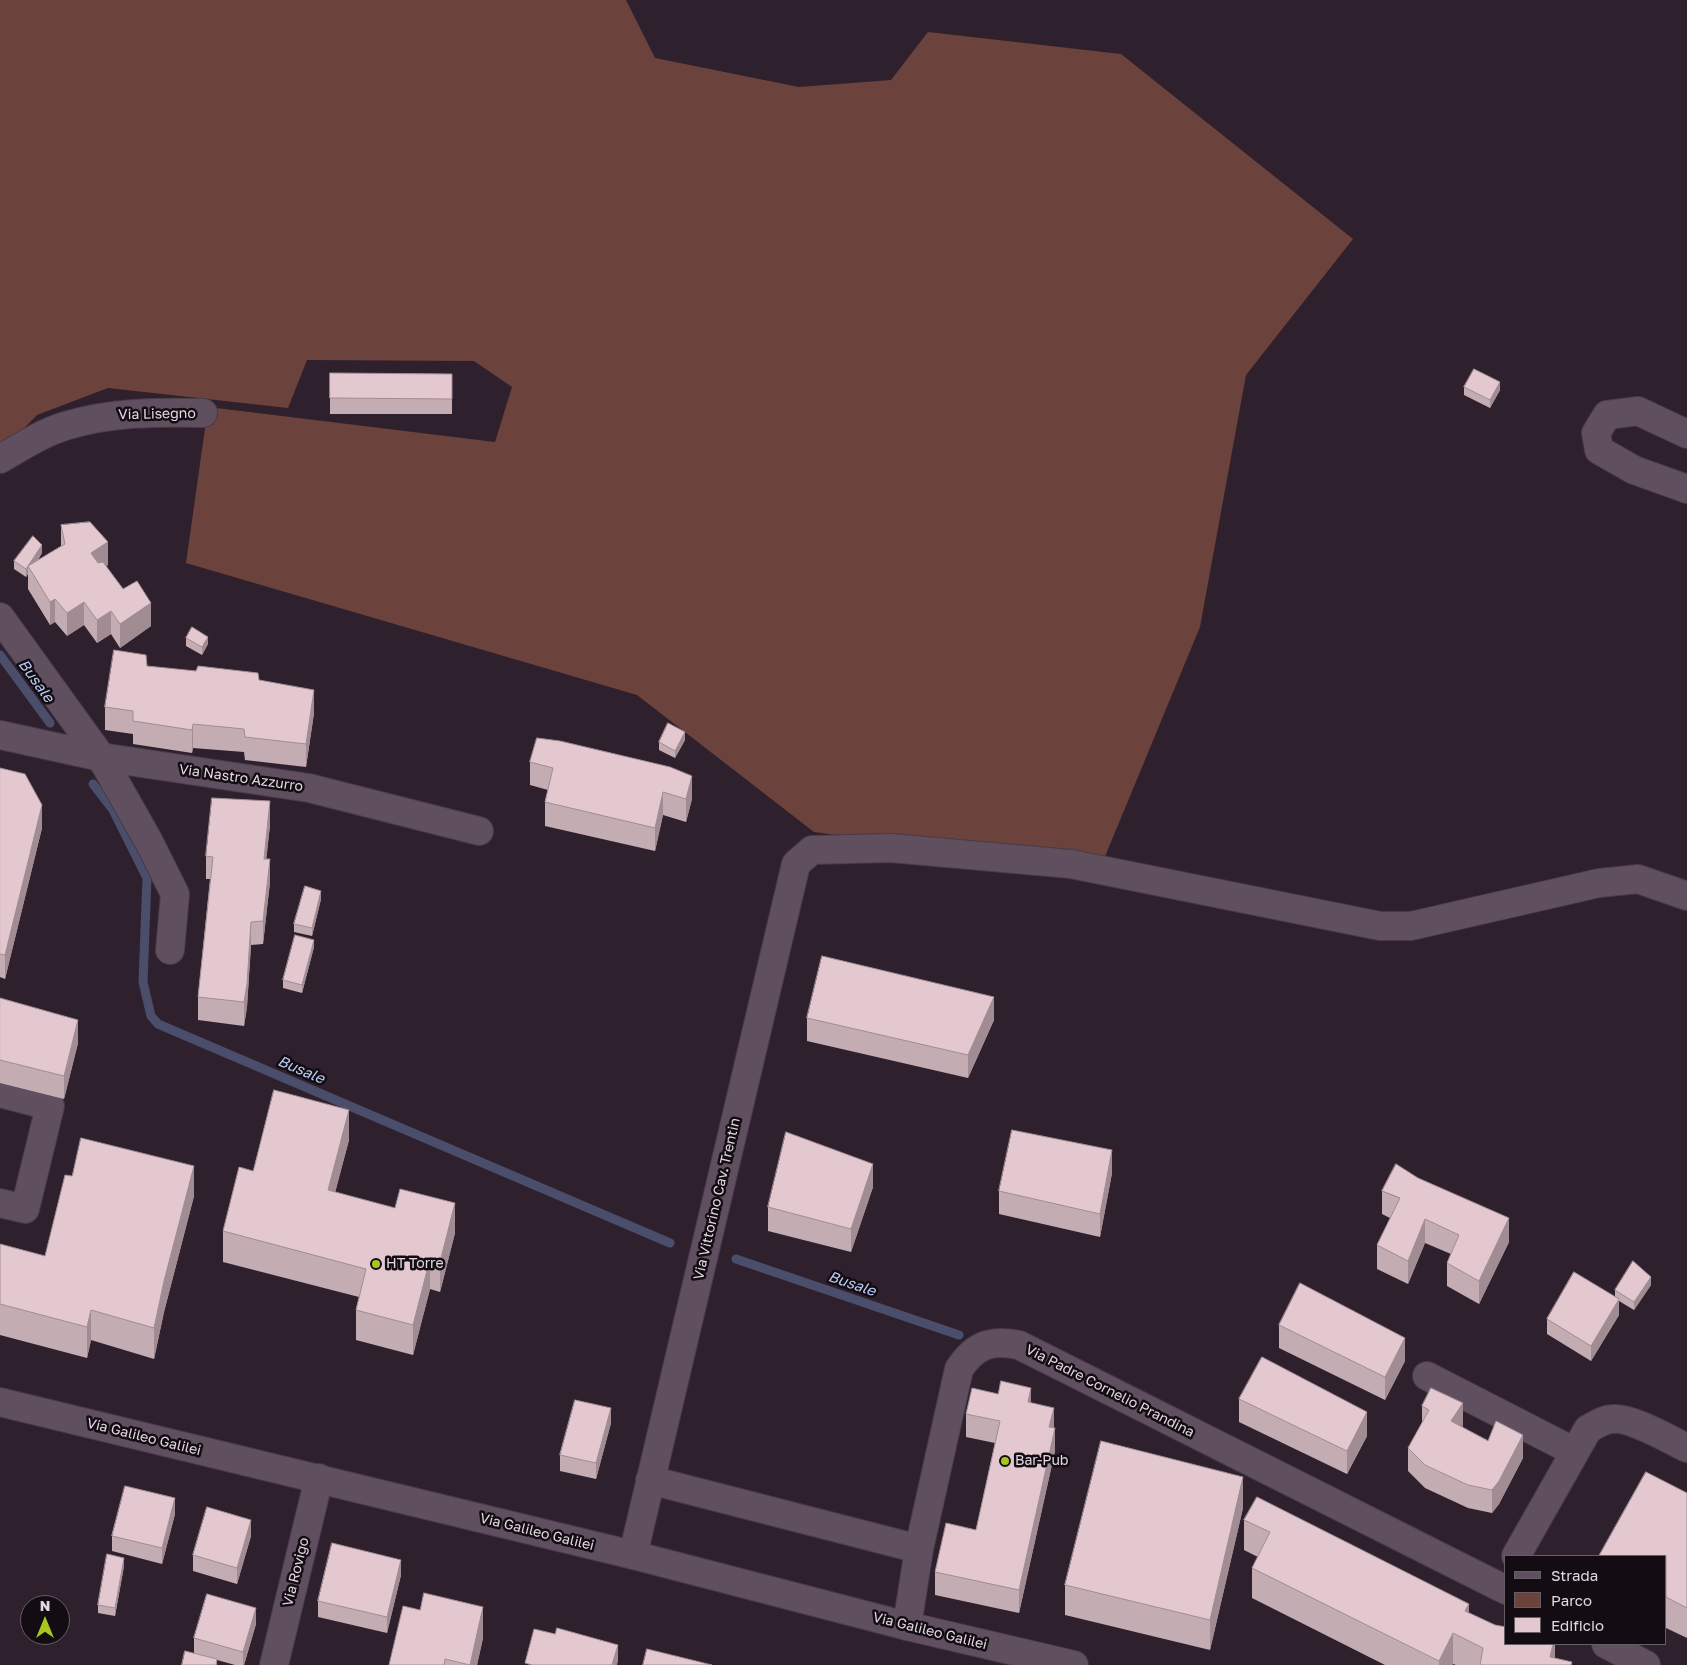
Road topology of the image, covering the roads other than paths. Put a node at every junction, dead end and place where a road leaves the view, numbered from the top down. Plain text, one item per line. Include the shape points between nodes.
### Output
1 (203, 413) dead end
2 (1687, 434) edge
3 (0, 459) edge
4 (1687, 489) edge
5 (0, 617) edge
6 (0, 735) edge
7 (101, 757) junction
8 (479, 831) dead end
9 (1687, 896) edge
10 (170, 950) dead end
11 (0, 1093) edge
12 (12, 1206) edge
13 (1427, 1376) dead end
14 (0, 1402) edge
15 (1687, 1448) edge
16 (1575, 1452) junction
17 (319, 1478) junction
18 (650, 1480) junction
19 (919, 1549) junction
20 (633, 1555) junction
21 (1517, 1555) edge
22 (1503, 1584) edge
23 (907, 1626) junction
24 (1608, 1645) edge
25 (274, 1665) edge
26 (1074, 1665) edge
27 (1646, 1665) edge

1 - 3 street, Via Lisegno via 148,412 65,426
2 - 4 street via 1638,411 1607,416 1596,433 1599,450 1634,470
5 - 7 street
6 - 7 street, Via Nastro Azzurro
7 - 8 street, Via Nastro Azzurro via 309,788
7 - 10 street via 175,894
9 - 18 street, Via Vittorino Cav. Trentin via 1638,879 1599,883 1411,926 1380,926 1071,864 891,848 812,850 796,864
11 - 12 street via 50,1106
13 - 16 street
14 - 17 street, Via Galileo Galilei
15 - 16 street via 1625,1419 1613,1418 1588,1430
16 - 21 street
17 - 20 street, Via Galileo Galilei
17 - 25 street, Via Rovigo
18 - 19 street
18 - 20 street, Via Vittorino Cav. Trentin
19 - 22 street, Via Padre Cornelio Prandina via 960,1368 976,1350 996,1342 1008,1342
19 - 23 street, Via Padre Cornelio Prandina
20 - 23 street, Via Galileo Galilei
23 - 26 street, Via Galileo Galilei
24 - 27 street

